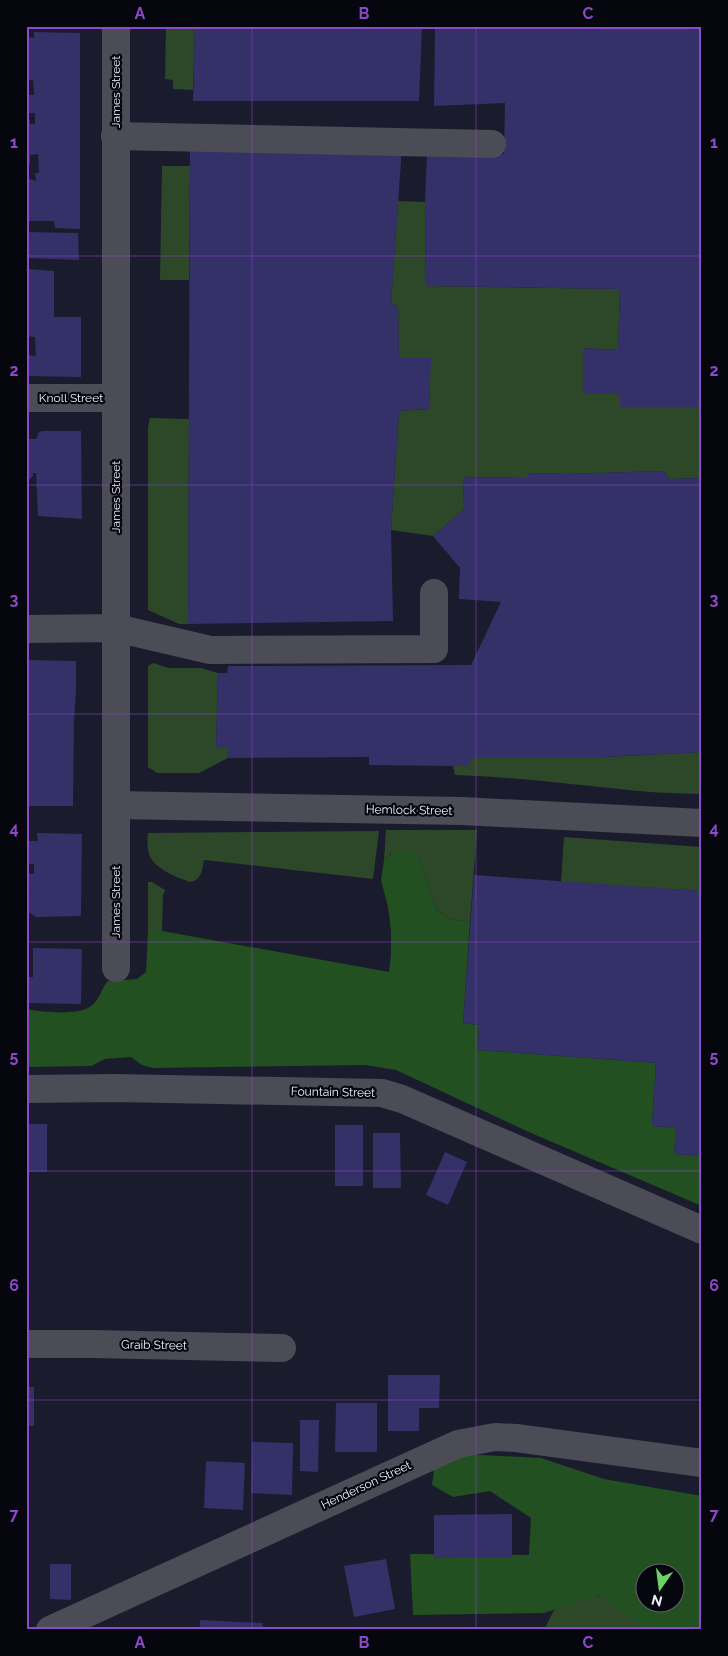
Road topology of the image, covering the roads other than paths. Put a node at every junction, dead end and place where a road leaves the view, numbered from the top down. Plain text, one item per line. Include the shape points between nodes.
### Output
1 (116, 26) edge
2 (115, 136) junction
3 (492, 144) dead end
4 (26, 398) edge
5 (115, 398) junction
6 (434, 593) dead end
7 (116, 628) junction
8 (26, 629) edge
9 (116, 805) junction
10 (702, 823) edge
11 (116, 968) dead end
12 (26, 1089) edge
13 (702, 1230) edge
14 (26, 1344) edge
15 (282, 1348) dead end
16 (702, 1463) edge
17 (50, 1630) edge

1 - 2 street, James Street
2 - 3 street
2 - 5 street, James Street
4 - 5 street, Knoll Street
5 - 7 street, James Street
6 - 7 street via 434,649 210,650
7 - 8 street
7 - 9 street, James Street
9 - 10 street, Hemlock Street via 462,811
9 - 11 street, James Street
12 - 13 street, Fountain Street via 382,1094 402,1099
14 - 15 street, Graib Street
16 - 17 street, Henderson Street via 516,1438 495,1437 467,1442

